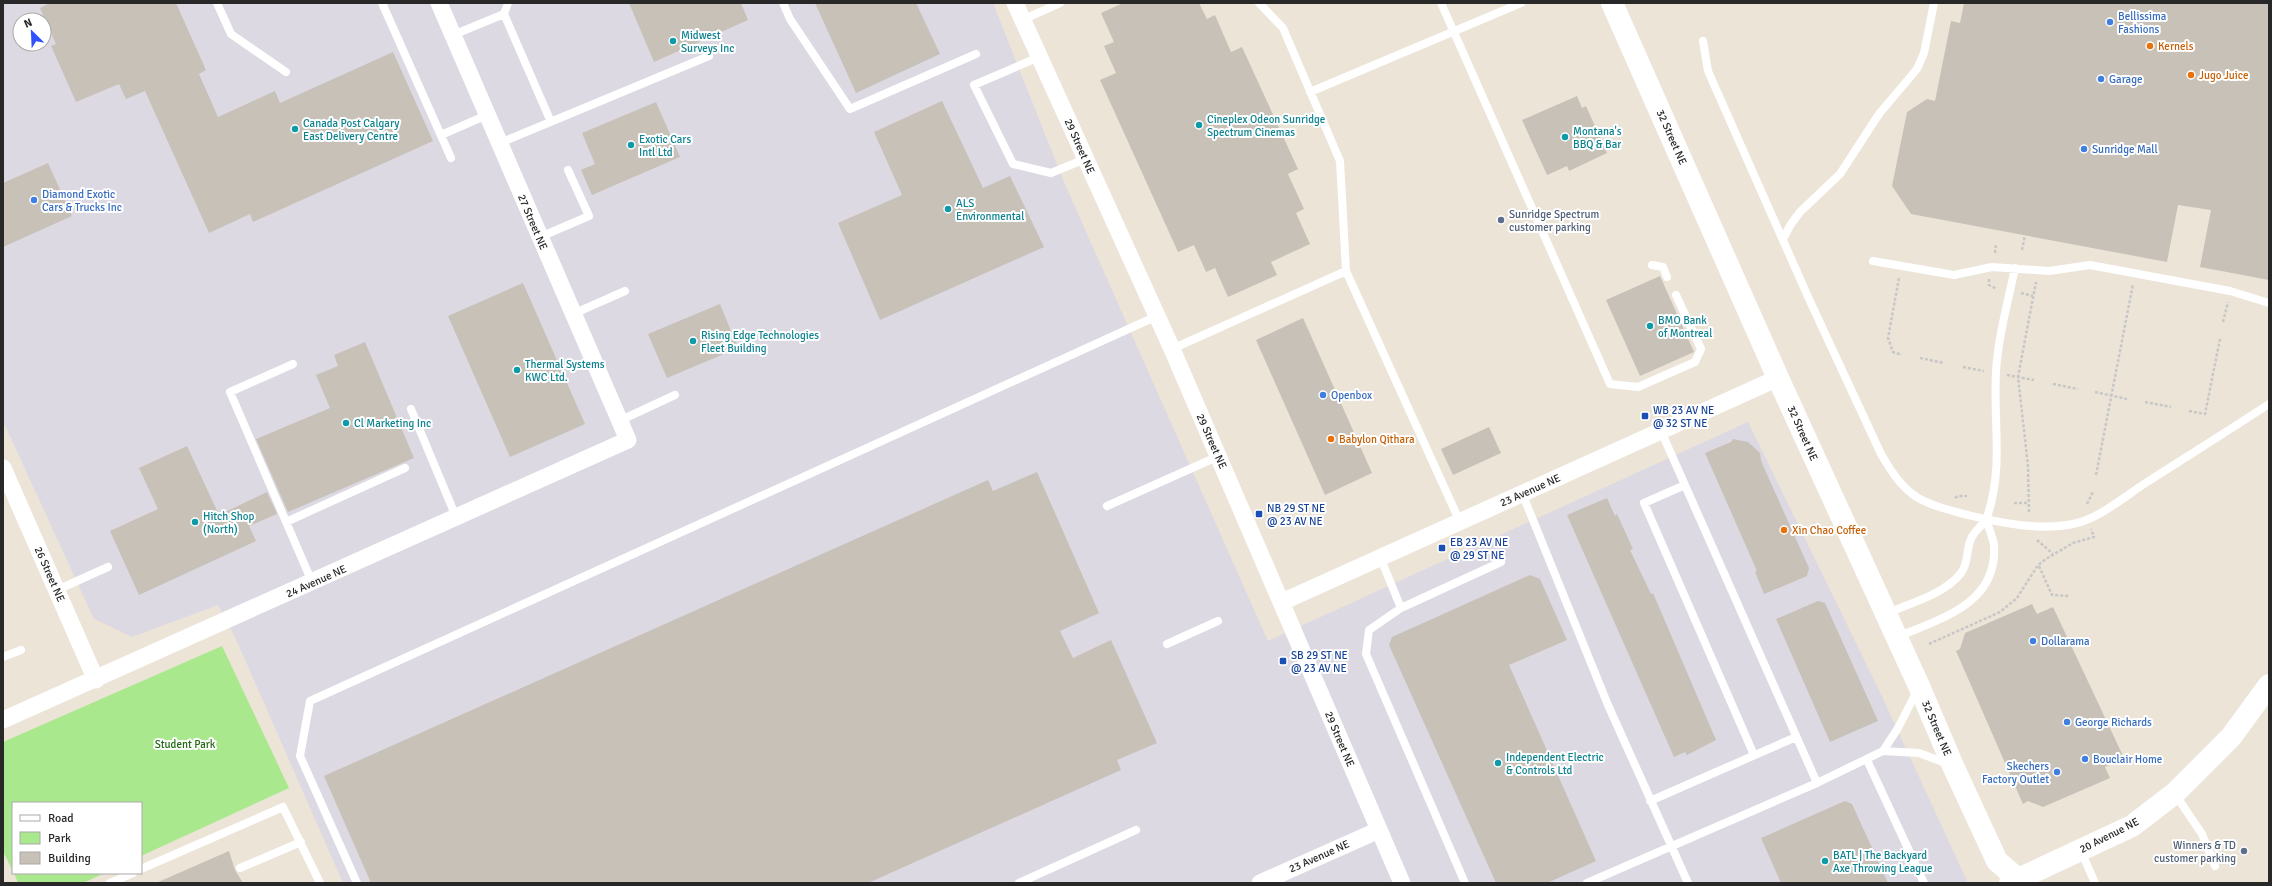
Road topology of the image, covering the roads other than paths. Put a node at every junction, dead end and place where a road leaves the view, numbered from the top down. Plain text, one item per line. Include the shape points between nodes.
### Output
1 (217, 3) edge
2 (382, 3) edge
3 (439, 3) edge
4 (508, 3) edge
5 (783, 3) edge
6 (1015, 3) edge
7 (1060, 3) edge
8 (1259, 3) edge
9 (1441, 3) edge
10 (1521, 3) edge
11 (1612, 3) edge
12 (1934, 3) edge
13 (504, 14) junction
14 (1022, 20) junction
15 (1454, 31) junction
16 (453, 35) junction
17 (1703, 41) dead end
18 (976, 54) dead end
19 (709, 56) dead end
20 (1039, 58) junction
21 (286, 72) dead end
22 (1310, 92) junction
23 (487, 115) junction
24 (551, 122) junction
25 (441, 135) junction
26 (500, 143) junction
27 (451, 158) dead end
28 (1085, 158) junction
29 (568, 170) dead end
30 (540, 237) junction
31 (1783, 239) junction
32 (1873, 261) dead end
33 (1652, 264) dead end
34 (2014, 268) junction
35 (1346, 272) junction
36 (1667, 277) dead end
37 (625, 292) dead end
38 (1676, 295) dead end
39 (2269, 303) edge
40 (573, 314) junction
41 (1157, 316) junction
42 (1172, 349) junction
43 (293, 364) dead end
44 (1778, 378) junction
45 (675, 395) dead end
46 (2269, 404) edge
47 (411, 409) dead end
48 (619, 421) junction
49 (1660, 431) junction
50 (628, 440) joint
51 (1219, 456) junction
52 (3, 468) edge
53 (404, 468) dead end
54 (1685, 485) junction
55 (1522, 493) junction
56 (1107, 506) dead end
57 (456, 517) junction
58 (1986, 519) junction
59 (286, 522) junction
60 (1460, 522) junction
61 (1380, 557) junction
62 (1501, 562) dead end
63 (108, 567) dead end
64 (312, 582) junction
65 (57, 590) junction
66 (1282, 602) junction
67 (1401, 608) junction
68 (1885, 614) junction
69 (1218, 621) dead end
70 (1896, 638) junction
71 (1167, 644) dead end
72 (21, 650) dead end
73 (3, 657) edge
74 (96, 680) junction
75 (2269, 685) edge
76 (1919, 686) junction
77 (2269, 708) edge
78 (3, 720) edge
79 (1796, 736) junction
80 (2231, 737) junction
81 (1883, 751) junction
82 (1754, 755) junction
83 (1867, 760) junction
84 (1953, 766) junction
85 (1817, 783) junction
86 (2175, 793) junction
87 (1650, 801) junction
88 (1136, 830) dead end
89 (1379, 830) junction
90 (301, 842) junction
91 (1671, 847) junction
92 (2080, 849) junction
93 (1997, 861) junction
94 (2215, 866) dead end
95 (240, 868) dead end
96 (142, 870) edge
97 (131, 874) edge
98 (318, 882) edge
99 (2016, 882) edge
100 (110, 883) edge
101 (357, 883) edge
102 (1019, 883) edge
103 (1260, 883) edge
104 (1402, 883) edge
105 (1465, 883) edge
106 (1587, 883) edge
107 (1688, 883) edge
108 (1924, 883) edge
109 (1994, 883) edge
110 (2095, 883) edge

1 - 21 lane via 231,34
2 - 25 lane
3 - 16 street, 27 Street NE
4 - 13 lane
5 - 18 lane via 790,19 850,108
6 - 14 street, 29 Street NE
7 - 14 lane
8 - 22 lane via 1283,28
9 - 15 lane
10 - 15 lane
11 - 44 street, 32 Street NE
12 - 31 lane via 1924,53 1917,69 1879,114 1840,174 1800,212
13 - 16 lane
13 - 24 lane
14 - 20 street, 29 Street NE
15 - 22 lane
15 - 38 lane via 1610,384 1638,387 1695,362 1701,349
16 - 23 street, 27 Street NE
17 - 31 lane via 1708,71
19 - 24 lane
20 - 28 street, 29 Street NE
20 - 28 lane via 974,85 1013,164 1051,173
22 - 35 lane via 1340,161
23 - 25 lane
23 - 26 street, 27 Street NE
24 - 26 lane
25 - 27 lane
26 - 30 street, 27 Street NE
28 - 41 street, 29 Street NE
29 - 30 lane via 589,216
30 - 40 street, 27 Street NE
31 - 58 lane via 1881,454 1895,478 1909,493 1926,503
32 - 34 lane via 1954,275 1992,267
33 - 36 lane via 1663,267
34 - 39 lane via 2049,272 2090,265 2230,291
34 - 58 lane via 1996,373 1998,443 1992,500
35 - 42 lane
35 - 60 lane
37 - 40 lane
40 - 48 street, 27 Street NE
41 - 42 street, 29 Street NE
41 - 101 lane via 310,701 300,756
42 - 51 street, 29 Street NE
43 - 59 lane via 230,392
44 - 49 street, 23 Avenue NE
44 - 68 street, 32 Street NE
45 - 48 lane
46 - 58 lane via 2089,518 2074,524 2050,526
47 - 57 lane
48 - 50 street, 27 Street NE
49 - 54 lane
49 - 55 street, 23 Avenue NE
50 - 57 street, 24 Avenue NE
51 - 56 lane
51 - 66 street, 29 Street NE
52 - 65 street, 26 Street NE
53 - 59 lane
54 - 79 lane
54 - 82 lane via 1644,503
55 - 60 street, 23 Avenue NE
55 - 87 lane
57 - 64 street, 24 Avenue NE
58 - 68 lane via 1970,539 1969,554 1962,572 1950,585
58 - 70 lane via 1994,545 1991,571 1986,583 1965,607
59 - 64 lane
60 - 61 street, 23 Avenue NE
61 - 66 street, 23 Avenue NE
61 - 67 lane
62 - 67 lane
63 - 65 lane
64 - 74 street, 24 Avenue NE
65 - 74 street, 26 Street NE
66 - 89 street, 29 Street NE
67 - 105 lane via 1369,630 1366,654
68 - 70 street, 32 Street NE
69 - 71 lane
70 - 76 street, 32 Street NE
72 - 73 lane
74 - 78 street, 24 Avenue NE
75 - 80 street, 20 Avenue NE
76 - 81 lane
76 - 84 street, 32 Street NE
77 - 80 street, 20 Avenue NE
79 - 82 lane
79 - 85 lane
80 - 86 street, 20 Avenue NE
81 - 83 lane
81 - 84 lane via 1919,754
82 - 87 lane
83 - 85 lane
83 - 108 lane
84 - 93 street, 32 Street NE
85 - 91 lane
86 - 92 street, 20 Avenue NE via 2132,826
86 - 94 lane via 2202,834
87 - 91 lane
88 - 102 lane
89 - 103 street, 23 Avenue NE
89 - 104 street, 29 Street NE
90 - 95 lane
90 - 96 lane via 283,808
90 - 98 lane
91 - 106 lane
91 - 107 lane
92 - 99 street, 20 Avenue NE
92 - 110 lane
93 - 99 street, 32 Street NE
93 - 109 street
97 - 100 lane

